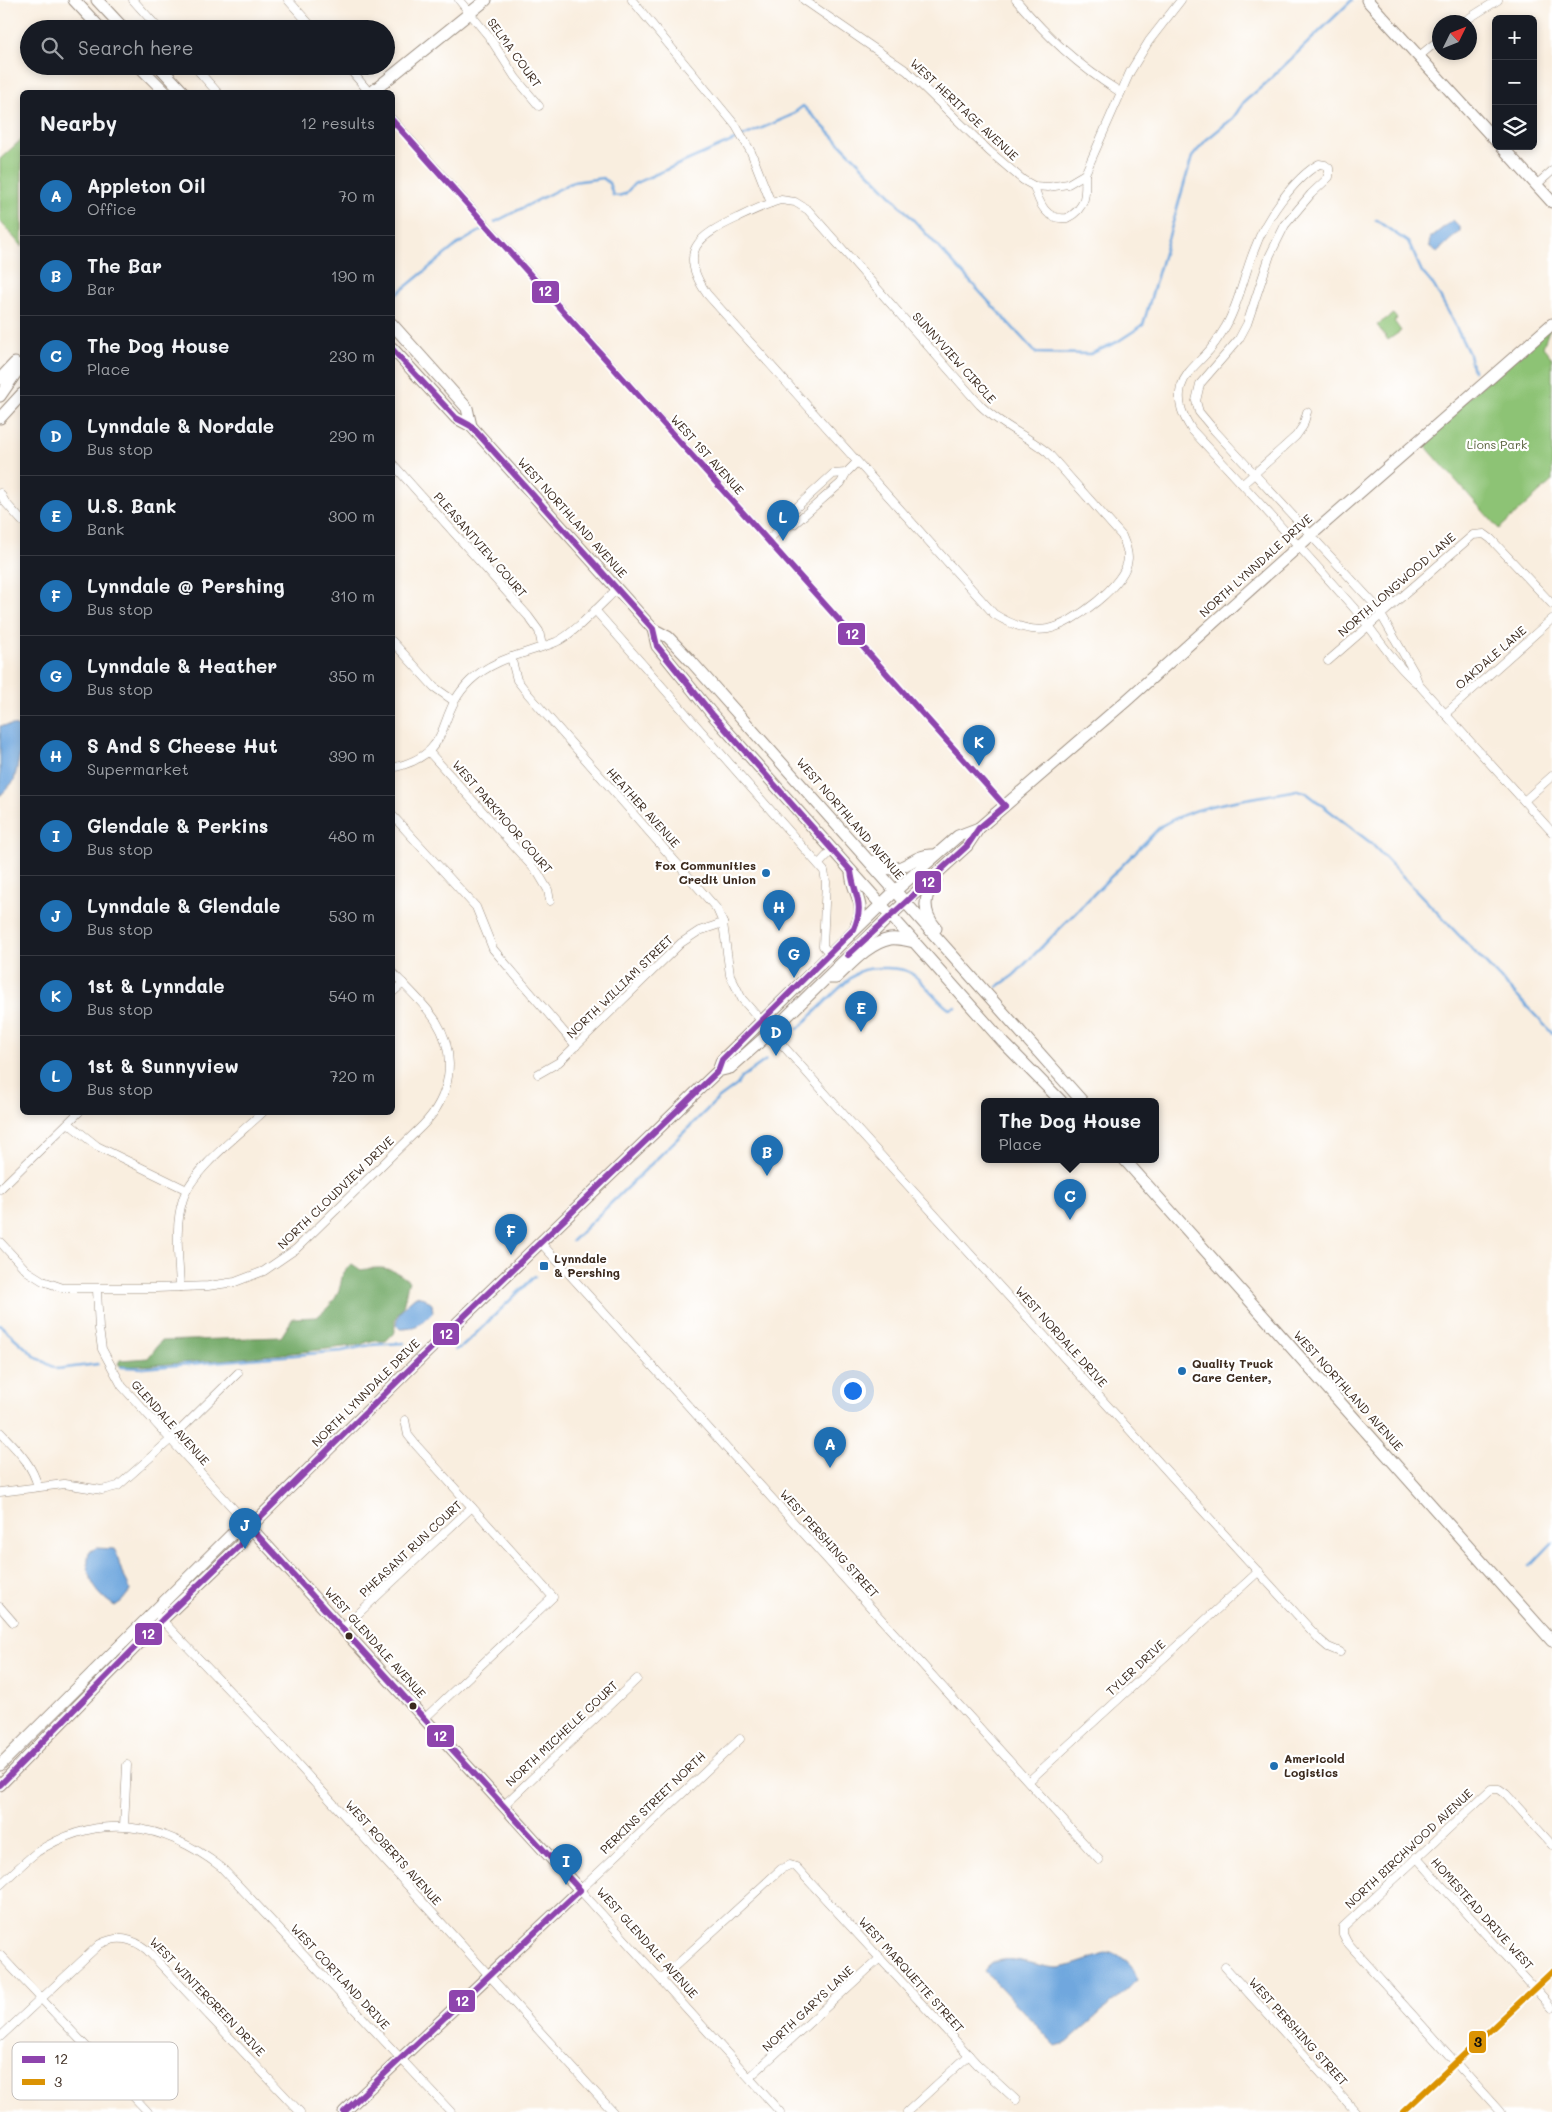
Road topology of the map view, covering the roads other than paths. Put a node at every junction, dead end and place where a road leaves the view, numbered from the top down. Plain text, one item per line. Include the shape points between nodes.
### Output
1 (74, 0) edge
2 (97, 0) edge
3 (133, 0) edge
4 (288, 0) edge
5 (459, 0) edge
6 (486, 0) edge
7 (632, 0) edge
8 (804, 0) edge
9 (1016, 0) edge
10 (1181, 0) edge
11 (1367, 0) edge
12 (1498, 0) edge
13 (470, 13) junction
14 (1474, 15) edge
15 (93, 20) edge
16 (116, 20) edge
17 (151, 20) edge
18 (306, 20) edge
19 (1432, 46) edge
20 (1418, 57) junction
21 (395, 73) edge
22 (147, 75) edge
23 (167, 75) edge
24 (202, 75) edge
25 (355, 75) edge
26 (392, 75) edge
27 (163, 90) edge
28 (181, 90) edge
29 (215, 90) edge
30 (369, 90) edge
31 (374, 90) edge
32 (1120, 92) junction
33 (540, 106) dead end
34 (395, 122) edge
35 (1492, 137) edge
36 (1504, 150) edge
37 (1552, 171) edge
38 (1085, 174) junction
39 (1536, 185) junction
40 (1034, 186) junction
41 (1552, 202) edge
42 (771, 203) junction
43 (1264, 228) junction
44 (1279, 236) junction
45 (1235, 308) junction
46 (1250, 315) junction
47 (1552, 324) edge
48 (395, 327) edge
49 (395, 351) edge
50 (20, 360) edge
51 (20, 367) edge
52 (0, 379) edge
53 (0, 396) edge
54 (20, 396) edge
55 (1199, 412) junction
56 (1307, 412) dead end
57 (0, 418) edge
58 (1185, 420) junction
59 (471, 426) junction
60 (858, 462) junction
61 (395, 466) edge
62 (1254, 474) junction
63 (1243, 484) junction
64 (0, 493) edge
65 (2, 500) edge
66 (20, 519) edge
67 (1310, 536) junction
68 (768, 540) junction
69 (1299, 546) junction
70 (617, 589) junction
71 (1552, 604) edge
72 (595, 610) junction
73 (1381, 613) junction
74 (1552, 619) edge
75 (1368, 624) junction
76 (652, 630) junction
77 (395, 644) edge
78 (542, 646) junction
79 (511, 657) junction
80 (1328, 661) dead end
81 (1420, 685) junction
82 (454, 701) junction
83 (1444, 714) junction
84 (429, 752) junction
85 (395, 767) edge
86 (1552, 776) edge
87 (1524, 801) junction
88 (1005, 806) junction
89 (395, 818) edge
90 (979, 828) junction
91 (1552, 832) edge
92 (832, 850) junction
93 (861, 852) junction
94 (936, 855) junction
95 (819, 864) junction
96 (851, 871) junction
97 (936, 875) junction
98 (895, 891) junction
99 (550, 901) dead end
100 (905, 903) junction
101 (880, 904) junction
102 (890, 916) junction
103 (722, 923) junction
104 (854, 929) junction
105 (914, 942) junction
106 (829, 953) junction
107 (395, 975) edge
108 (969, 976) junction
109 (825, 978) junction
110 (403, 983) junction
111 (395, 990) edge
112 (761, 1020) junction
113 (771, 1032) junction
114 (576, 1046) junction
115 (718, 1071) junction
116 (538, 1074) dead end
117 (1057, 1098) edge
118 (1079, 1098) edge
119 (76, 1115) edge
120 (260, 1115) edge
121 (68, 1123) junction
122 (1128, 1163) edge
123 (0, 1189) edge
124 (187, 1190) junction
125 (0, 1242) edge
126 (541, 1243) junction
127 (180, 1287) junction
128 (97, 1290) junction
129 (238, 1373) dead end
130 (405, 1420) dead end
131 (0, 1432) edge
132 (170, 1440) junction
133 (38, 1487) junction
134 (0, 1492) edge
135 (472, 1507) junction
136 (250, 1527) junction
137 (1258, 1571) junction
138 (0, 1608) edge
139 (154, 1610) junction
140 (162, 1620) junction
141 (13, 1622) dead end
142 (343, 1628) junction
143 (1552, 1640) edge
144 (1340, 1652) dead end
145 (637, 1679) dead end
146 (424, 1719) junction
147 (740, 1739) dead end
148 (0, 1765) edge
149 (127, 1766) dead end
150 (1029, 1782) junction
151 (0, 1785) edge
152 (503, 1806) junction
153 (124, 1826) junction
154 (1552, 1845) edge
155 (1416, 1857) junction
156 (1100, 1860) dead end
157 (0, 1885) edge
158 (580, 1890) junction
159 (0, 1955) edge
160 (880, 1958) junction
161 (1225, 1967) dead end
162 (1552, 1972) edge
163 (489, 1975) junction
164 (661, 1979) junction
165 (1535, 1989) junction
166 (41, 1998) junction
167 (1552, 2008) edge
168 (0, 2037) edge
169 (82, 2042) edge
170 (968, 2055) junction
171 (402, 2058) junction
172 (1456, 2062) junction
173 (750, 2077) junction
174 (137, 2100) edge
175 (1016, 2100) dead end
176 (148, 2112) edge
177 (300, 2112) edge
178 (344, 2112) edge
179 (450, 2112) edge
180 (613, 2112) edge
181 (780, 2112) edge
182 (907, 2112) edge
183 (1356, 2112) edge
184 (1403, 2112) edge
185 (1500, 2112) edge

1 - 15 main road
2 - 16 main road
3 - 17 street
4 - 18 street
5 - 13 street, SELMA COURT
6 - 13 main road
7 - 42 street via 736,126 751,152
8 - 40 street, WEST HERITAGE AVENUE via 907,71 989,152
9 - 32 street via 1063,50
10 - 32 street via 1140,55
11 - 20 main road
12 - 14 street
13 - 21 main road
13 - 33 street, SELMA COURT via 515,77
19 - 20 street
20 - 35 main road
22 - 27 main road
23 - 28 main road
24 - 29 street
25 - 30 street
26 - 31 main road
32 - 38 street
34 - 68 street, WEST 1ST AVENUE
36 - 39 main road
37 - 39 street
38 - 40 street via 1068,184
38 - 40 street via 1085,200 1081,208 1067,218 1047,212 1041,206
39 - 41 main road
42 - 60 street, SUNNYVIEW CIRCLE via 708,232 695,250 694,271 707,294
42 - 60 street, SUNNYVIEW CIRCLE via 787,200 808,210 980,405 1048,453 1122,536 1127,548 1126,568 1110,589 1063,625 1033,629 1012,624 984,605
43 - 44 street
43 - 44 street via 1299,182 1317,166 1327,166 1329,177 1300,206
43 - 45 street
44 - 46 street
45 - 46 street
45 - 58 street via 1217,340 1183,381 1180,406
46 - 55 street via 1239,339 1200,384 1196,401
47 - 67 main road, NORTH LYNNDALE DRIVE
48 - 59 main road, WEST NORTHLAND AVENUE via 467,408
49 - 59 main road, WEST NORTHLAND AVENUE via 456,418
50 - 52 main road
51 - 53 main road
54 - 57 main road
55 - 58 street
55 - 62 street
56 - 62 street via 1296,436
58 - 63 street
59 - 70 main road, WEST NORTHLAND AVENUE
60 - 68 street via 841,483 794,524 781,528
61 - 78 street, PLEASANTVIEW COURT via 528,616
62 - 63 street
62 - 67 street
63 - 69 street
64 - 65 street
65 - 66 street
67 - 69 main road, NORTH LYNNDALE DRIVE
67 - 73 street
68 - 88 street, WEST 1ST AVENUE
69 - 75 street
69 - 88 main road, NORTH LYNNDALE DRIVE
70 - 72 street
70 - 76 main road, WEST NORTHLAND AVENUE
71 - 73 street, NORTH LONGWOOD LANE via 1484,534 1467,538
72 - 78 street via 564,636
72 - 95 street
73 - 75 street, NORTH LONGWOOD LANE
73 - 81 street
74 - 83 street, OAKDALE LANE
75 - 80 street, NORTH LONGWOOD LANE
75 - 81 street via 1409,677
76 - 92 main road, WEST NORTHLAND AVENUE via 657,646 712,714
76 - 93 main road, WEST NORTHLAND AVENUE via 668,637
77 - 82 street via 434,687
78 - 79 street
79 - 82 street via 474,677
79 - 103 street, HEATHER AVENUE via 517,680 528,694 704,892 717,909
81 - 83 street
82 - 84 street via 438,741
83 - 87 street
84 - 85 street via 413,762
84 - 99 street, WEST PARKMOOR COURT via 538,873
86 - 87 street
87 - 91 street
88 - 90 main road, NORTH LYNNDALE DRIVE
89 - 114 street via 476,907 496,955
90 - 94 main road, NORTH LYNNDALE DRIVE via 958,836
90 - 97 main road, NORTH LYNNDALE DRIVE via 967,846
92 - 95 street
92 - 96 main road, WEST NORTHLAND AVENUE
93 - 94 main road via 893,870 928,854
93 - 98 main road, WEST NORTHLAND AVENUE
94 - 98 main road, NORTH LYNNDALE DRIVE
95 - 106 street via 826,882 823,946
96 - 101 main road, WEST NORTHLAND AVENUE
96 - 104 main road via 861,906
97 - 100 main road, NORTH LYNNDALE DRIVE
97 - 108 main road via 926,898 927,915 968,964
98 - 100 main road, WEST NORTHLAND AVENUE
98 - 101 main road, NORTH LYNNDALE DRIVE
100 - 102 main road, NORTH LYNNDALE DRIVE
100 - 108 main road, WEST NORTHLAND AVENUE
101 - 102 main road, WEST NORTHLAND AVENUE
101 - 104 main road, NORTH LYNNDALE DRIVE
102 - 105 main road, WEST NORTHLAND AVENUE
102 - 109 main road, NORTH LYNNDALE DRIVE
103 - 112 street, HEATHER AVENUE via 732,980 742,999
103 - 114 street, NORTH WILLIAM STREET via 689,936
104 - 106 main road, NORTH LYNNDALE DRIVE
105 - 109 main road via 884,941 865,952 836,978
105 - 117 main road, WEST NORTHLAND AVENUE
106 - 112 main road, NORTH LYNNDALE DRIVE
107 - 110 street, NORTH CLOUDVIEW DRIVE
108 - 118 main road, WEST NORTHLAND AVENUE
109 - 113 main road, NORTH LYNNDALE DRIVE
110 - 111 street
110 - 127 street, NORTH CLOUDVIEW DRIVE via 434,1019 448,1050 446,1090 439,1106 275,1265 235,1282
112 - 113 street, HEATHER AVENUE
112 - 115 main road, NORTH LYNNDALE DRIVE via 722,1060
113 - 115 main road, NORTH LYNNDALE DRIVE via 730,1068
113 - 137 street, WEST NORDALE DRIVE
114 - 116 street, NORTH WILLIAM STREET via 559,1062
115 - 126 main road, NORTH LYNNDALE DRIVE
119 - 121 street
120 - 124 street via 208,1163
121 - 123 street
121 - 124 street via 97,1146
122 - 143 main road, WEST NORTHLAND AVENUE
124 - 127 street via 179,1221
125 - 128 street, NORTH CLOUDVIEW DRIVE via 28,1271 43,1281 63,1288
126 - 136 main road, NORTH LYNNDALE DRIVE
126 - 150 street, WEST PERSHING STREET
127 - 128 street, NORTH CLOUDVIEW DRIVE
128 - 132 street, GLENDALE AVENUE via 99,1329 107,1361 128,1393
129 - 132 street
130 - 135 street, PHEASANT RUN COURT via 408,1435
131 - 133 street via 27,1461
132 - 133 street via 111,1490 64,1484
132 - 136 street, GLENDALE AVENUE
133 - 134 street
135 - 142 street, PHEASANT RUN COURT
135 - 146 street, PHEASANT RUN COURT via 553,1597
136 - 139 main road, NORTH LYNNDALE DRIVE via 231,1535
136 - 140 main road, NORTH LYNNDALE DRIVE via 240,1545
136 - 142 main road, WEST GLENDALE AVENUE
137 - 144 street, WEST NORDALE DRIVE via 1320,1640
137 - 150 street, TYLER DRIVE
138 - 141 street
139 - 140 street, WEST ROBERTS AVENUE
139 - 148 main road, NORTH LYNNDALE DRIVE
140 - 151 main road, NORTH LYNNDALE DRIVE
140 - 163 street, WEST ROBERTS AVENUE
142 - 146 main road, WEST GLENDALE AVENUE
145 - 152 street, NORTH MICHELLE COURT
146 - 152 main road, WEST GLENDALE AVENUE
147 - 158 street, PERKINS STREET NORTH
149 - 153 street
150 - 156 street, WEST PERSHING STREET
152 - 158 main road, WEST GLENDALE AVENUE
153 - 157 street, WEST CORTLAND DRIVE via 84,1832 49,1845 24,1862
153 - 171 street, WEST CORTLAND DRIVE via 181,1840 210,1859
154 - 155 street, NORTH BIRCHWOOD AVENUE via 1506,1794 1495,1789 1488,1790
155 - 165 street, HOMESTEAD DRIVE WEST
155 - 172 street, NORTH BIRCHWOOD AVENUE via 1345,1924 1343,1930 1347,1942
158 - 163 main road, PERKINS STREET NORTH
158 - 164 street, WEST GLENDALE AVENUE
159 - 166 street
160 - 164 street, WEST MARQUETTE STREET via 801,1872 790,1865 781,1869
160 - 170 street, WEST MARQUETTE STREET
160 - 173 street, NORTH GARYS LANE
161 - 183 street, WEST PERSHING STREET
162 - 165 street
163 - 171 main road, PERKINS STREET NORTH
163 - 180 street, WEST ROBERTS AVENUE
164 - 173 street, WEST GLENDALE AVENUE
165 - 167 street, HOMESTEAD DRIVE WEST
165 - 172 street
166 - 168 street
166 - 169 street
166 - 177 street, WEST WINTERGREEN DRIVE via 100,1944 119,1938 130,1939 139,1943
170 - 175 street, WEST MARQUETTE STREET
170 - 182 street
171 - 178 main road, PERKINS STREET NORTH
171 - 179 street, WEST CORTLAND DRIVE
172 - 184 street
172 - 185 street
173 - 181 street, WEST GLENDALE AVENUE
174 - 176 street

